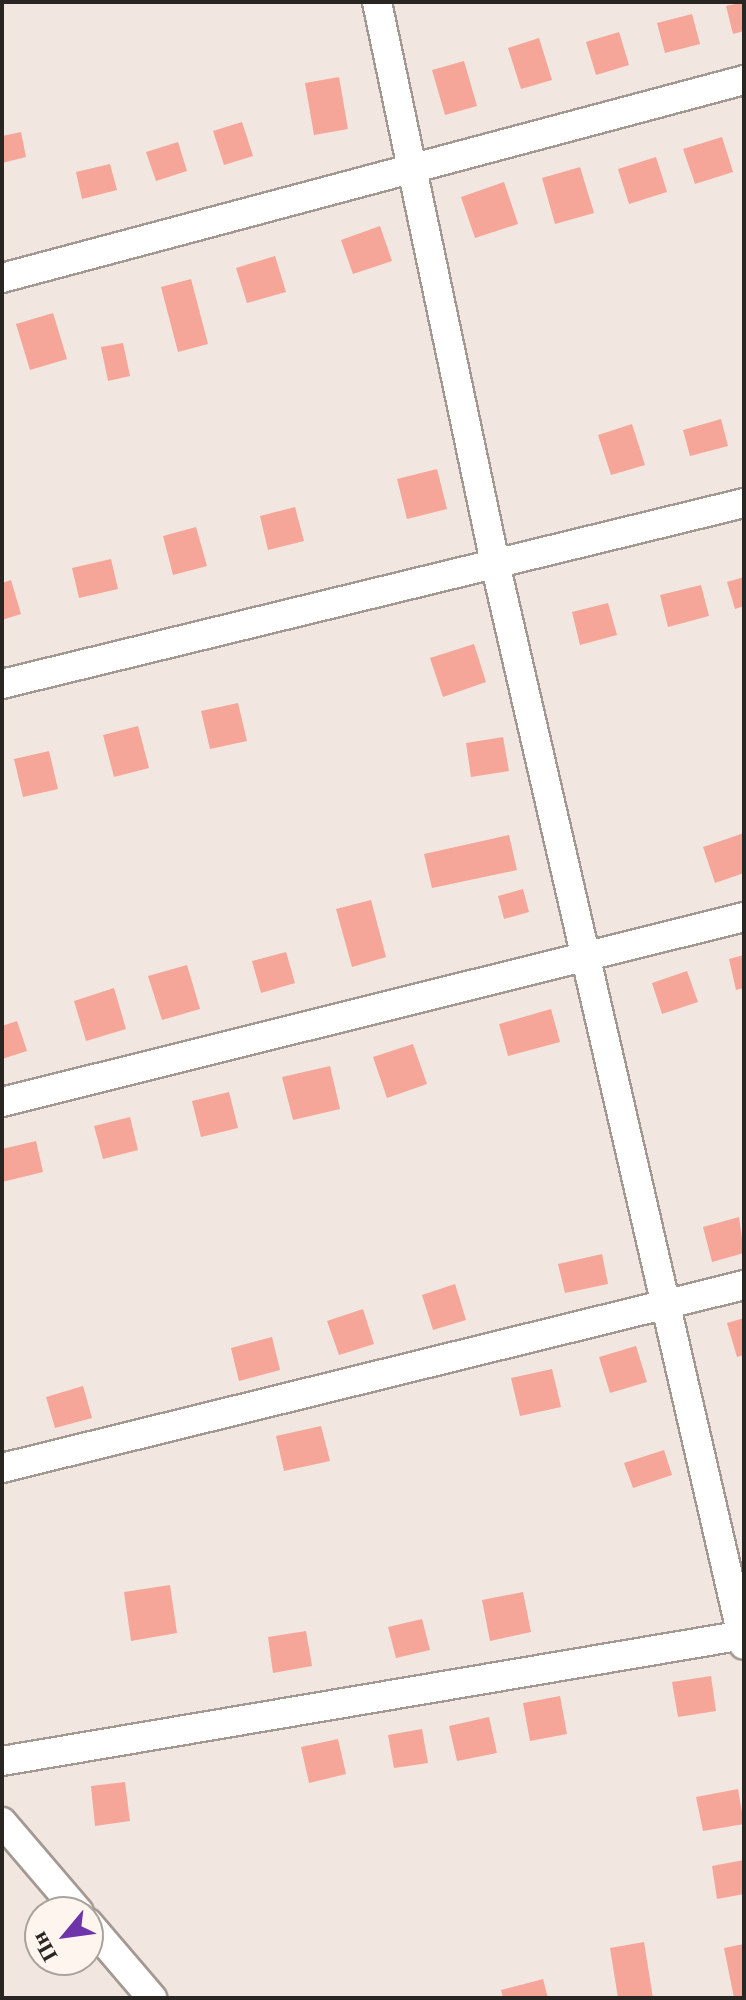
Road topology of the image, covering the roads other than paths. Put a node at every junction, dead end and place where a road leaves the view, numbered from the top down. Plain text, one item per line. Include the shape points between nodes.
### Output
1 (377, 2) edge
2 (744, 80) edge
3 (414, 165) junction
4 (2, 278) edge
5 (744, 503) edge
6 (495, 563) junction
7 (2, 684) edge
8 (744, 917) edge
9 (590, 956) junction
10 (2, 1102) edge
11 (744, 1285) edge
12 (667, 1305) junction
13 (2, 1468) edge
14 (743, 1639) edge
15 (2, 1761) edge
16 (2, 1822) edge
17 (65, 1896) edge
18 (104, 1942) edge
19 (152, 1998) edge

1 - 3 street
2 - 3 street
3 - 4 street
3 - 6 street
5 - 6 street
6 - 7 street
6 - 9 street
8 - 9 street
9 - 10 street
9 - 12 street
11 - 12 street
12 - 13 street
12 - 14 street
14 - 15 street
16 - 17 street
18 - 19 street

